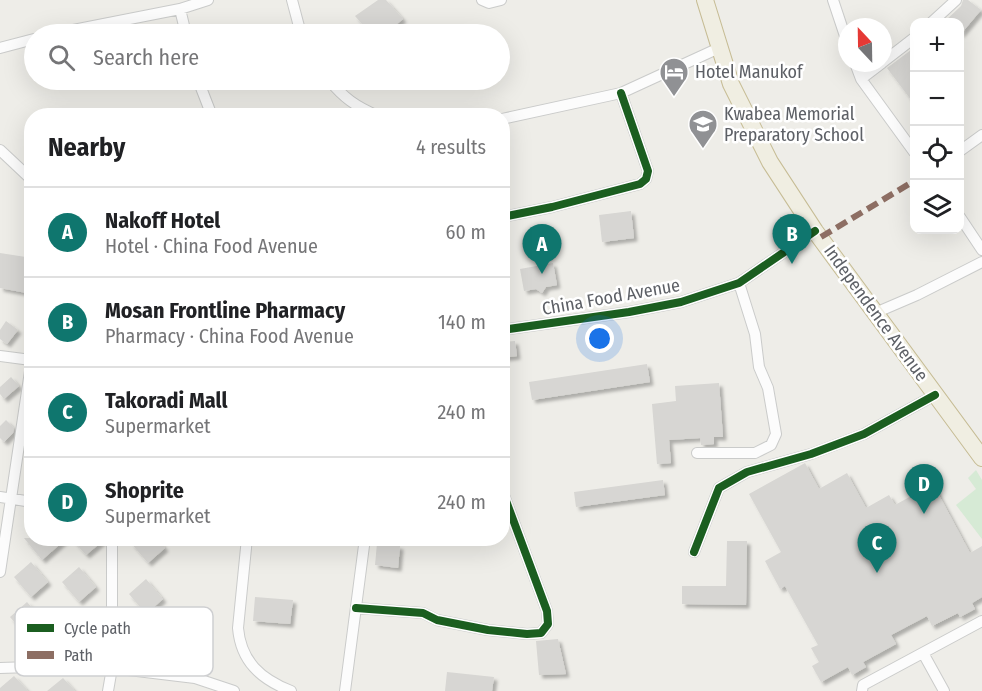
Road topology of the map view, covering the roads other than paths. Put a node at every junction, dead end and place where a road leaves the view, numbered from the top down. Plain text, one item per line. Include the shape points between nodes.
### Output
1 (208, 0) edge
2 (292, 0) edge
3 (501, 0) edge
4 (705, 0) edge
5 (833, 0) edge
6 (956, 0) edge
7 (486, 1) edge
8 (180, 9) junction
9 (839, 18) edge
10 (936, 18) edge
11 (104, 24) edge
12 (184, 24) edge
13 (298, 24) edge
14 (24, 42) edge
15 (910, 42) edge
16 (0, 48) edge
17 (719, 48) junction
18 (892, 55) edge
19 (858, 72) edge
20 (870, 72) edge
21 (861, 79) junction
22 (202, 90) edge
23 (338, 90) edge
24 (621, 93) junction
25 (209, 108) edge
26 (358, 108) edge
27 (510, 117) edge
28 (982, 135) edge
29 (910, 145) edge
30 (964, 148) edge
31 (0, 150) edge
32 (24, 172) edge
33 (510, 215) edge
34 (964, 223) edge
35 (815, 231) junction
36 (982, 250) edge
37 (982, 262) edge
38 (739, 283) junction
39 (875, 313) junction
40 (510, 329) edge
41 (0, 356) edge
42 (24, 358) edge
43 (935, 394) junction
44 (24, 396) edge
45 (697, 453) dead end
46 (982, 458) edge
47 (5, 498) edge
48 (24, 501) edge
49 (510, 512) edge
50 (112, 546) edge
51 (246, 546) edge
52 (364, 546) edge
53 (694, 552) dead end
54 (0, 569) edge
55 (111, 607) edge
56 (356, 608) junction
57 (982, 621) edge
58 (923, 653) junction
59 (0, 668) edge
60 (15, 668) edge
61 (110, 676) edge
62 (178, 676) edge
63 (108, 691) edge
64 (234, 691) edge
65 (291, 691) edge
66 (345, 691) edge
67 (861, 691) edge
68 (944, 691) edge

1 - 8 street
2 - 13 street
3 - 7 street
4 - 17 highway, Independence Avenue
5 - 9 street
6 - 10 street
8 - 11 street
8 - 12 street
14 - 16 street
15 - 18 street
17 - 24 street
17 - 35 highway, Independence Avenue via 731,84 770,162
19 - 21 street
20 - 21 street
21 - 29 street
22 - 25 street
23 - 26 street
24 - 27 street
24 - 33 street via 648,171 646,179 596,196
28 - 30 street
31 - 32 street
34 - 36 street
35 - 38 street, China Food Avenue
35 - 39 highway, Independence Avenue
37 - 39 street
38 - 40 street, China Food Avenue via 681,302
38 - 45 street via 759,367 768,388 776,434 771,445 755,453
39 - 43 highway, Independence Avenue
41 - 42 street
43 - 46 highway, Independence Avenue
43 - 53 street via 864,434 747,472 719,488
44 - 47 street
47 - 48 street
47 - 54 street
49 - 56 street via 547,611 548,624 542,633 488,630 437,620 423,613
50 - 55 street
51 - 65 street via 239,640 254,669
52 - 56 street
56 - 66 street
57 - 58 street
58 - 67 street via 862,685
58 - 68 street
59 - 60 street
61 - 63 street
62 - 64 street

